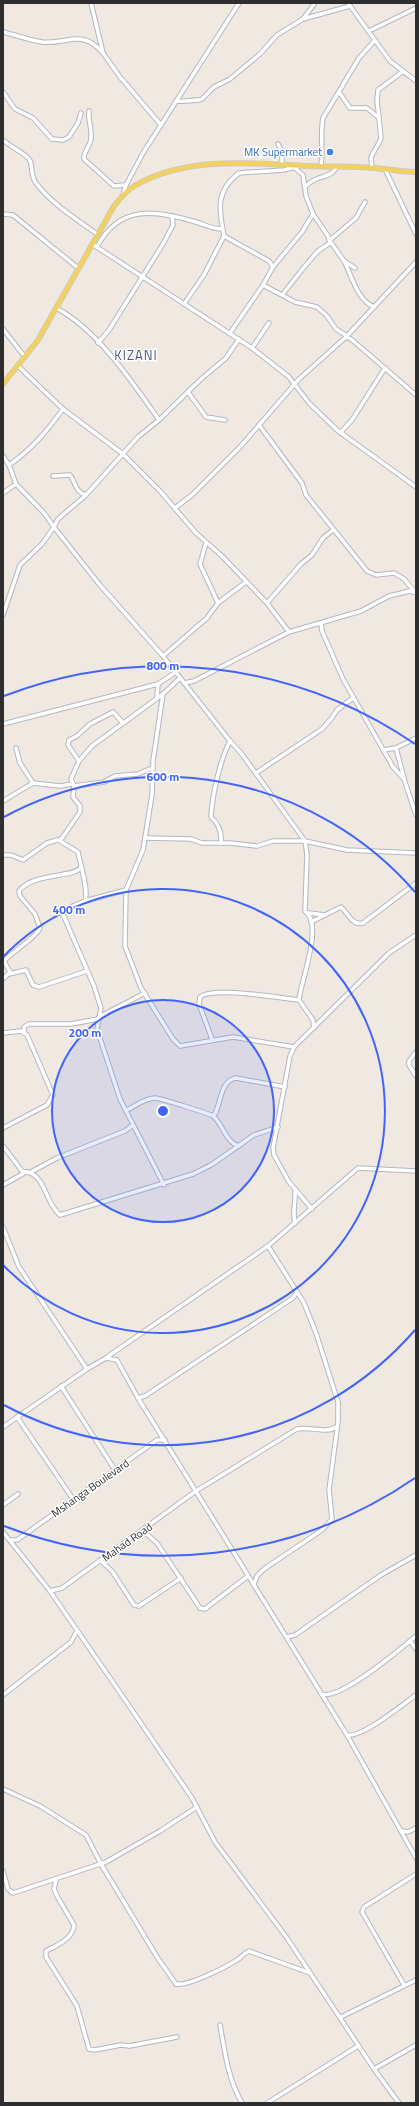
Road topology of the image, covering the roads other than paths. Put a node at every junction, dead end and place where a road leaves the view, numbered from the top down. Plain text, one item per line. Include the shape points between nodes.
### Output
1 (91, 3) edge
2 (239, 3) edge
3 (315, 3) edge
4 (349, 4) edge
5 (416, 8) edge
6 (303, 19) junction
7 (369, 31) junction
8 (3, 32) edge
9 (376, 40) junction
10 (103, 53) junction
11 (402, 72) junction
12 (416, 81) edge
13 (3, 92) edge
14 (339, 92) junction
15 (176, 101) junction
16 (89, 111) dead end
17 (81, 113) dead end
18 (379, 118) junction
19 (161, 125) junction
20 (3, 140) edge
21 (278, 144) dead end
22 (282, 164) junction
23 (302, 165) junction
24 (321, 166) junction
25 (337, 167) junction
26 (295, 168) junction
27 (372, 168) junction
28 (385, 169) junction
29 (416, 172) edge
30 (126, 185) junction
31 (304, 187) junction
32 (122, 195) junction
33 (365, 202) dead end
34 (3, 214) edge
35 (313, 214) junction
36 (172, 216) junction
37 (222, 229) junction
38 (97, 234) junction
39 (416, 234) edge
40 (224, 236) junction
41 (330, 240) junction
42 (92, 244) junction
43 (97, 247) junction
44 (344, 261) junction
45 (416, 262) edge
46 (272, 265) junction
47 (78, 268) junction
48 (356, 268) dead end
49 (141, 277) junction
50 (263, 285) junction
51 (282, 295) junction
52 (184, 304) junction
53 (374, 307) junction
54 (56, 308) junction
55 (269, 323) dead end
56 (3, 329) edge
57 (230, 333) junction
58 (347, 336) junction
59 (239, 339) junction
60 (98, 342) junction
61 (252, 348) junction
62 (26, 358) junction
63 (19, 367) junction
64 (385, 368) junction
65 (3, 384) edge
66 (295, 384) junction
67 (188, 392) junction
68 (416, 394) edge
69 (63, 409) junction
70 (159, 420) junction
71 (225, 420) dead end
72 (259, 425) junction
73 (340, 433) junction
74 (123, 454) junction
75 (3, 456) edge
76 (9, 465) junction
77 (53, 476) dead end
78 (16, 484) junction
79 (416, 487) edge
80 (3, 493) edge
81 (86, 495) junction
82 (175, 508) junction
83 (58, 519) junction
84 (50, 520) junction
85 (54, 527) junction
86 (333, 530) junction
87 (206, 542) junction
88 (246, 582) junction
89 (415, 593) edge
90 (218, 603) junction
91 (267, 603) junction
92 (3, 615) edge
93 (320, 623) junction
94 (289, 632) junction
95 (163, 656) junction
96 (176, 672) junction
97 (180, 678) junction
98 (184, 683) junction
99 (158, 684) junction
100 (162, 694) junction
101 (157, 698) junction
102 (353, 698) junction
103 (123, 723) junction
104 (3, 724) edge
105 (416, 738) edge
106 (230, 741) junction
107 (16, 748) dead end
108 (396, 748) junction
109 (384, 750) junction
110 (79, 761) junction
111 (152, 768) junction
112 (256, 773) junction
113 (404, 779) junction
114 (32, 783) junction
115 (73, 785) junction
116 (3, 801) edge
117 (416, 815) edge
118 (145, 838) junction
119 (60, 839) junction
120 (304, 841) junction
121 (221, 843) junction
122 (416, 854) edge
123 (3, 855) edge
124 (81, 867) junction
125 (416, 883) edge
126 (126, 890) junction
127 (85, 901) junction
128 (309, 913) junction
129 (326, 915) junction
130 (312, 922) junction
131 (416, 935) edge
132 (87, 970) junction
133 (9, 974) junction
134 (3, 978) edge
135 (145, 993) junction
136 (299, 1000) junction
137 (99, 1018) junction
138 (314, 1028) junction
139 (24, 1032) junction
140 (3, 1033) edge
141 (212, 1039) junction
142 (294, 1047) junction
143 (416, 1052) edge
144 (416, 1076) edge
145 (285, 1087) junction
146 (127, 1110) junction
147 (213, 1115) junction
148 (133, 1125) junction
149 (3, 1128) edge
150 (278, 1128) junction
151 (3, 1146) edge
152 (239, 1146) junction
153 (416, 1171) edge
154 (26, 1172) junction
155 (31, 1172) junction
156 (3, 1185) edge
157 (164, 1185) junction
158 (295, 1189) junction
159 (312, 1209) junction
160 (295, 1223) junction
161 (3, 1227) edge
162 (268, 1246) junction
163 (297, 1292) junction
164 (118, 1350) junction
165 (106, 1358) junction
166 (117, 1360) junction
167 (87, 1369) junction
168 (62, 1386) junction
169 (138, 1398) junction
170 (17, 1417) junction
171 (3, 1426) edge
172 (336, 1427) junction
173 (160, 1432) junction
174 (157, 1440) junction
175 (165, 1440) junction
176 (115, 1470) junction
177 (196, 1491) junction
178 (18, 1494) dead end
179 (73, 1499) junction
180 (3, 1505) edge
181 (143, 1531) junction
182 (3, 1532) edge
183 (10, 1540) junction
184 (17, 1540) junction
185 (17, 1549) junction
186 (416, 1555) edge
187 (100, 1560) junction
188 (248, 1576) junction
189 (257, 1576) junction
190 (180, 1578) junction
191 (254, 1584) junction
192 (50, 1591) junction
193 (57, 1591) junction
194 (55, 1599) junction
195 (77, 1631) junction
196 (293, 1636) junction
197 (416, 1636) edge
198 (288, 1637) junction
199 (410, 1641) junction
200 (290, 1643) junction
201 (416, 1649) edge
202 (320, 1693) junction
203 (3, 1695) edge
204 (327, 1695) junction
205 (416, 1695) edge
206 (324, 1700) junction
207 (347, 1736) junction
208 (3, 1789) edge
209 (196, 1806) junction
210 (416, 1828) edge
211 (402, 1831) junction
212 (411, 1832) junction
213 (407, 1841) junction
214 (98, 1858) junction
215 (416, 1858) edge
216 (101, 1864) junction
217 (95, 1867) junction
218 (3, 1871) edge
219 (416, 1874) edge
220 (56, 1880) junction
221 (47, 1883) junction
222 (54, 1889) junction
223 (310, 1973) junction
224 (416, 1980) edge
225 (404, 1985) junction
226 (348, 2014) junction
227 (341, 2017) junction
228 (344, 2022) junction
229 (220, 2025) dead end
230 (177, 2037) dead end
231 (416, 2045) edge
232 (358, 2046) junction
233 (374, 2069) junction
234 (242, 2103) edge
235 (267, 2103) edge
236 (399, 2103) edge

1 - 10 street
2 - 15 street
3 - 6 street
4 - 6 street
4 - 7 street
5 - 7 street
6 - 15 street via 277,35 260,54 230,78 214,86 202,99 191,99 181,103
7 - 9 street
8 - 10 street via 42,42 94,42
9 - 11 street via 390,61
9 - 14 street via 359,58
10 - 19 street
11 - 12 street
11 - 18 street via 378,90
13 - 17 street via 14,109 33,118 52,139 63,140 69,137
14 - 18 street via 350,108 367,108
14 - 24 street via 323,118
15 - 19 street
16 - 30 street via 91,138 84,159 114,186
18 - 27 street via 381,139 371,157
19 - 30 street
20 - 38 street via 29,158 32,176 47,195
21 - 22 street via 282,151
22 - 23 main road
22 - 32 main road via 185,168 135,185
23 - 24 main road
23 - 26 street
24 - 25 main road
25 - 27 main road
25 - 31 street via 330,175 313,178
26 - 31 street via 302,175
26 - 37 street via 244,172 232,178 219,202
27 - 28 main road
28 - 29 main road
28 - 39 street
30 - 32 street
31 - 35 street
32 - 38 main road
33 - 41 street via 356,218
34 - 47 street via 13,215
35 - 41 street
35 - 46 street via 302,232
36 - 37 street via 214,229
36 - 43 street via 146,213 124,217 102,236
36 - 49 street via 168,234
37 - 40 street
38 - 42 main road
40 - 46 street
40 - 52 street via 204,275
41 - 44 street
41 - 51 street
42 - 43 street
42 - 47 main road
43 - 49 street
44 - 48 street
44 - 53 street via 363,300
45 - 53 street
46 - 50 street
47 - 54 main road
49 - 52 street
49 - 60 street via 109,330
50 - 51 street
50 - 57 street
51 - 58 street via 295,302 317,307 336,329
52 - 57 street
53 - 58 street
54 - 60 street via 72,317
54 - 62 main road
55 - 61 street
56 - 62 street
57 - 59 street
58 - 64 street
58 - 66 street
59 - 61 street
59 - 67 street via 226,358
60 - 70 street via 120,366
61 - 66 street
62 - 63 main road
63 - 65 main road
63 - 69 street
64 - 68 street
64 - 73 street via 352,420
66 - 72 street
66 - 73 street via 309,403
67 - 70 street
67 - 71 street via 206,417
69 - 74 street
69 - 76 street via 42,437
70 - 74 street via 138,437
72 - 82 street via 192,495
72 - 86 street
73 - 79 street
74 - 81 street
74 - 82 street
75 - 76 street
76 - 78 street
77 - 81 street via 70,475 76,487
78 - 80 street
78 - 84 street
81 - 83 street
82 - 87 street
83 - 84 street
83 - 85 street
84 - 85 street
85 - 92 street via 42,544 20,565
85 - 95 street via 98,584
86 - 89 street via 367,571 376,575 394,573 404,579
86 - 91 street via 323,538 312,554
87 - 88 street
87 - 90 street via 200,564
88 - 90 street
88 - 91 street
89 - 93 street via 410,591 389,596 361,611
90 - 95 street via 207,618
91 - 94 street
93 - 94 street
93 - 102 street
94 - 98 street via 194,681
95 - 96 street
96 - 97 street
96 - 99 street
97 - 98 street
97 - 100 street
98 - 106 street
99 - 101 street
99 - 104 street
100 - 101 street
100 - 111 street
101 - 103 street
102 - 109 street
102 - 112 street via 337,710 322,729
103 - 110 street via 92,746
103 - 110 street via 113,712 90,724 69,740 68,745
105 - 108 street
106 - 112 street
106 - 121 street via 225,750 212,804 211,817 222,835
107 - 114 street via 20,764
108 - 109 street
108 - 113 street
109 - 113 street via 393,767
110 - 115 street via 71,779
111 - 115 street via 138,774 115,776 104,782
111 - 118 street via 152,795
112 - 120 street
113 - 117 street
114 - 115 street
114 - 116 street
115 - 119 street via 73,797 80,806 80,812
118 - 121 street
118 - 126 street via 143,850
119 - 123 street via 47,843 22,860 11,855
119 - 124 street via 60,842 78,852
120 - 121 street via 273,841 259,846
120 - 122 street via 347,850
120 - 128 street via 307,854 305,910
124 - 127 street via 86,892
124 - 133 street via 75,872 31,881 19,891 20,896 35,914 40,928 4,961
125 - 129 street via 360,924 353,922 341,907
126 - 127 street
126 - 135 street via 124,905 127,953
127 - 132 street via 62,912
128 - 129 street
128 - 130 street
129 - 130 street
130 - 136 street via 310,957
131 - 138 street via 390,954
132 - 133 street via 39,987 33,985 26,970
132 - 137 street via 101,1008
133 - 134 street
135 - 137 street
135 - 141 street via 177,1044 189,1046
136 - 138 street via 313,1020
136 - 141 street via 218,992 204,994 198,1000
137 - 139 street via 71,1024 29,1024 24,1027
137 - 146 street via 97,1029 102,1049
138 - 142 street
139 - 140 street
139 - 149 street via 53,1095 47,1105
141 - 142 street via 233,1037
142 - 145 street
143 - 144 street via 408,1060
145 - 147 street via 231,1079 226,1084
145 - 150 street
146 - 147 street via 154,1098
146 - 148 street
147 - 152 street via 232,1143
148 - 155 street via 126,1132 57,1158
148 - 157 street
150 - 152 street via 254,1135
150 - 158 street via 273,1148 274,1155
151 - 154 street via 19,1168
152 - 157 street via 193,1174
153 - 159 street via 358,1168
154 - 155 street
154 - 156 street
155 - 157 street via 60,1215
158 - 159 street
158 - 160 street
159 - 160 street
160 - 162 street
161 - 167 street via 18,1267
162 - 163 street
162 - 164 street
163 - 169 street via 292,1298 152,1392
163 - 172 street via 316,1333 338,1402
164 - 165 street
164 - 166 street
165 - 166 street
165 - 167 street
166 - 169 street
167 - 168 street
168 - 170 street
168 - 176 street
169 - 173 street
170 - 171 street
170 - 179 street
172 - 177 street, Mahad Road via 329,1430 308,1427 297,1429
172 - 189 street via 329,1490 332,1519 322,1530 284,1554
173 - 174 street
173 - 175 street
174 - 175 street
174 - 176 street, Mshanga Boulevard
175 - 177 street
176 - 179 street, Mshanga Boulevard
177 - 181 street, Mahad Road
177 - 188 street
178 - 180 street
179 - 184 street, Mshanga Boulevard
181 - 187 street, Mahad Road
181 - 190 street via 157,1543
182 - 183 street
183 - 184 street
183 - 185 street
184 - 185 street
185 - 192 street
186 - 196 street via 381,1574
187 - 190 street via 112,1571 134,1604 139,1606
187 - 193 street, Mahad Road
188 - 189 street
188 - 190 street via 205,1609 200,1608
188 - 191 street
189 - 191 street
191 - 198 street
192 - 193 street
192 - 194 street
193 - 194 street
194 - 195 street
195 - 203 street via 71,1642
195 - 209 street
196 - 198 street
196 - 200 street
197 - 199 street
198 - 200 street
199 - 201 street
199 - 204 street via 354,1684
200 - 202 street
202 - 204 street
202 - 206 street
204 - 206 street
205 - 207 street via 355,1736
206 - 207 street
207 - 211 street
208 - 214 street via 40,1806 82,1832
209 - 216 street via 160,1831
209 - 223 street via 215,1842 283,1932
210 - 212 street
211 - 212 street
211 - 213 street
212 - 213 street
213 - 215 street
214 - 216 street
214 - 217 street
216 - 217 street
216 - 223 street via 176,1984 183,1985 201,1978 238,1960 249,1951
217 - 220 street
218 - 221 street via 8,1889 13,1894
219 - 225 street via 364,1907 362,1912
220 - 221 street
220 - 222 street
221 - 222 street
222 - 230 street via 74,1924 74,1929 70,1936 46,1951 46,1956 77,2006 89,2049 129,2046
223 - 227 street
224 - 225 street
225 - 226 street
226 - 227 street
226 - 228 street
227 - 228 street
228 - 232 street
229 - 234 street via 232,2081
231 - 233 street
232 - 233 street
232 - 235 street
233 - 236 street

